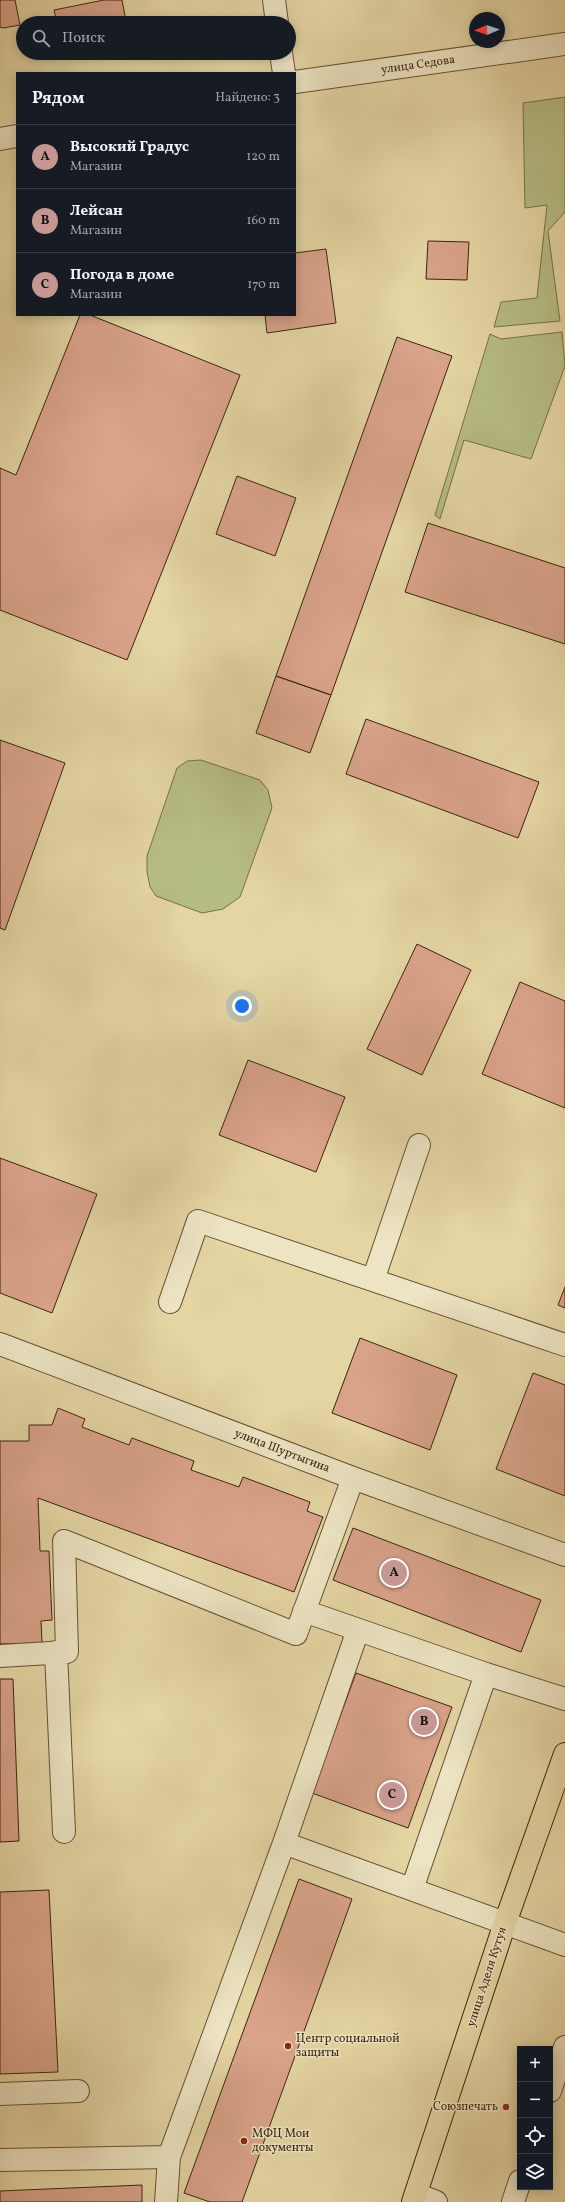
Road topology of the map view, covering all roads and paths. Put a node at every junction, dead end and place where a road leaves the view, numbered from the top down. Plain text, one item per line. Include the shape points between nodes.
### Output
1 (274, 0) edge
2 (276, 16) edge
3 (565, 44) edge
4 (282, 60) edge
5 (284, 72) edge
6 (296, 82) edge
7 (16, 136) edge
8 (0, 139) edge
9 (419, 1146) dead end
10 (373, 1280) junction
11 (170, 1302) dead end
12 (0, 1344) edge
13 (565, 1345) edge
14 (353, 1478) junction
15 (565, 1555) edge
16 (304, 1611) junction
17 (358, 1630) junction
18 (56, 1652) junction
19 (0, 1656) edge
20 (486, 1674) junction
21 (565, 1699) edge
22 (565, 1754) edge
23 (64, 1832) dead end
24 (284, 1843) junction
25 (412, 1889) junction
26 (505, 1923) junction
27 (565, 1945) edge
28 (565, 2046) edge
29 (553, 2082) edge
30 (78, 2091) dead end
31 (0, 2094) edge
32 (169, 2157) junction
33 (0, 2160) edge
34 (517, 2190) edge
35 (414, 2198) edge
36 (166, 2202) edge
37 (436, 2202) edge
38 (513, 2202) edge

1 - 2 street
3 - 6 street, улица Седова
4 - 5 street
7 - 8 street
9 - 10 street
10 - 11 street via 198,1221
10 - 13 street
12 - 14 street, улица Шуртыгина
14 - 15 street, улица Шуртыгина
14 - 16 street
16 - 17 street
16 - 18 street via 296,1634 64,1541 67,1652
17 - 20 street
17 - 24 street
18 - 19 street
18 - 23 street
20 - 21 street
20 - 25 street
22 - 26 main road, улица Аделя Кутуя
24 - 25 street
24 - 32 street
25 - 26 street
26 - 27 street
26 - 35 main road, улица Аделя Кутуя
28 - 29 street
30 - 31 street
32 - 33 street
32 - 36 street
34 - 38 street
35 - 37 street

